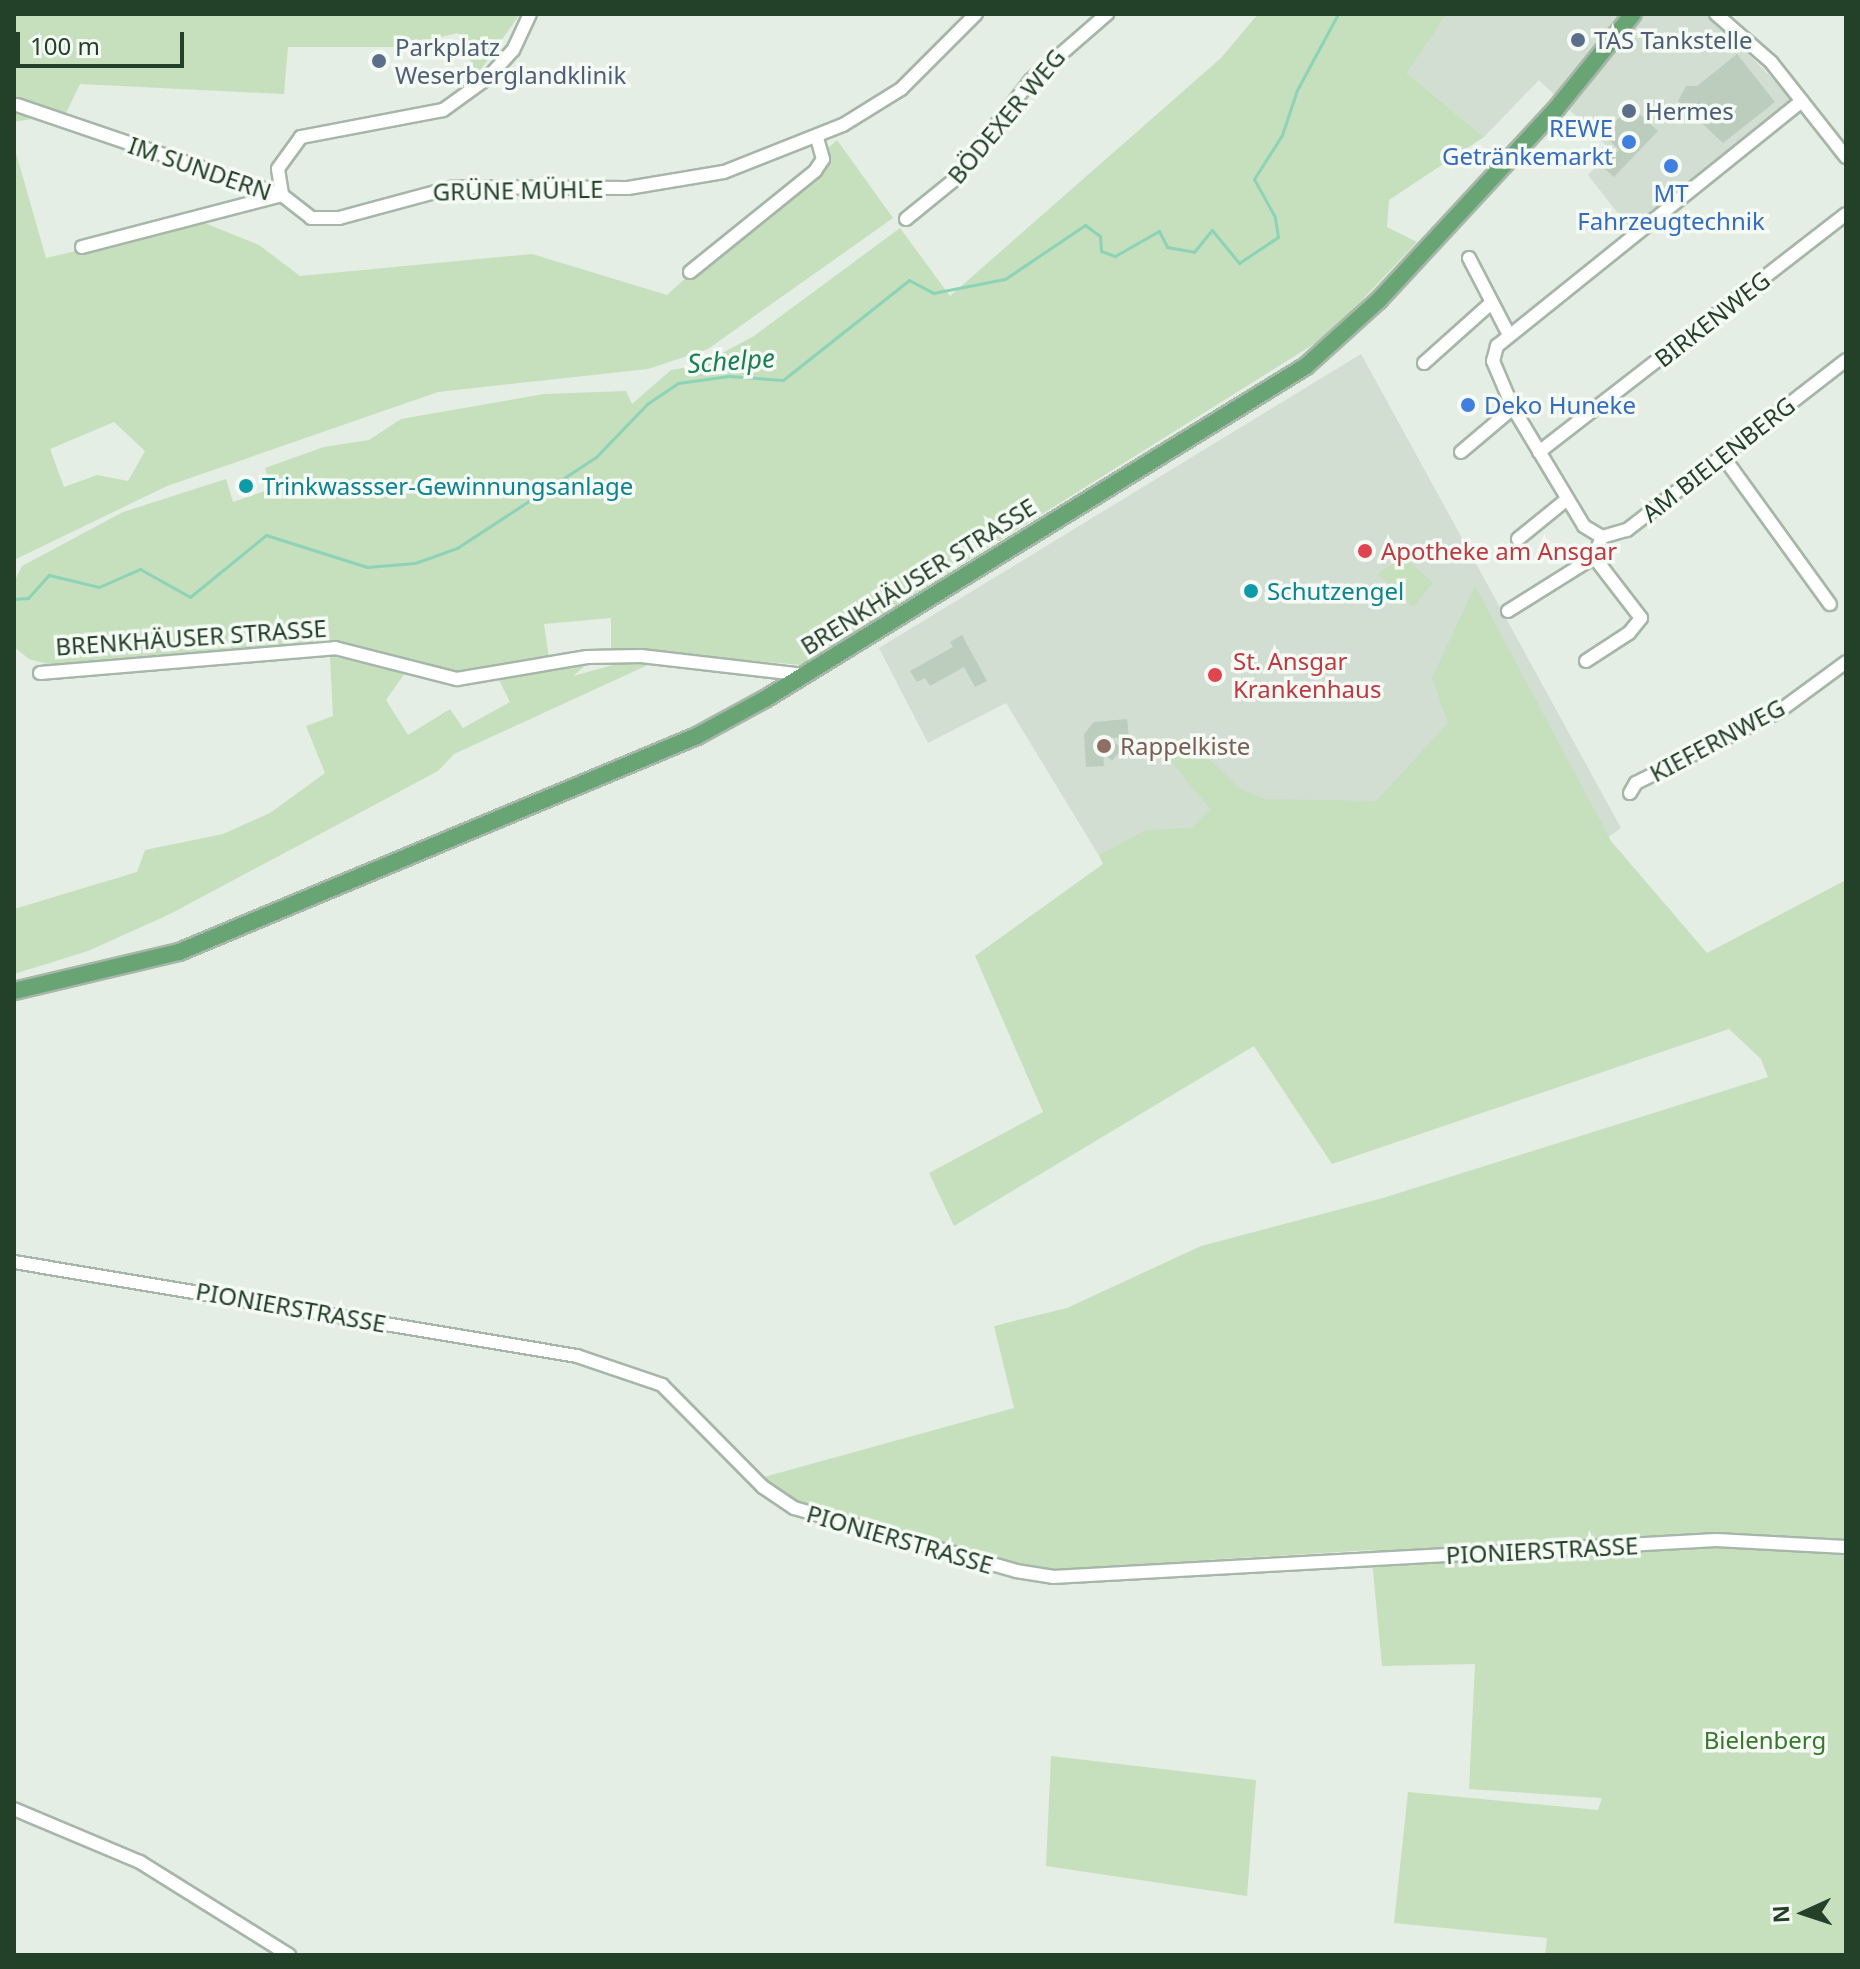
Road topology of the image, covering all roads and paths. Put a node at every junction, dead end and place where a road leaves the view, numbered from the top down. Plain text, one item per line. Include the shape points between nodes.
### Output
1 (530, 14) edge
2 (976, 14) edge
3 (1107, 14) edge
4 (1633, 14) edge
5 (1716, 14) edge
6 (1802, 101) junction
7 (17, 105) dead end
8 (817, 138) junction
9 (1846, 157) edge
10 (282, 195) junction
11 (1846, 214) edge
12 (906, 219) dead end
13 (82, 247) dead end
14 (1469, 258) dead end
15 (690, 272) dead end
16 (1491, 303) junction
17 (1509, 335) junction
18 (1846, 360) edge
19 (1424, 363) dead end
20 (1513, 408) junction
21 (1461, 452) dead end
22 (1539, 452) junction
23 (1722, 455) junction
24 (1566, 500) junction
25 (1602, 537) junction
26 (1518, 539) dead end
27 (1594, 557) junction
28 (1830, 604) dead end
29 (1508, 611) dead end
30 (1586, 661) dead end
31 (1846, 662) edge
32 (40, 673) dead end
33 (804, 675) junction
34 (1630, 793) dead end
35 (14, 991) edge
36 (14, 1262) edge
37 (1846, 1547) edge
38 (14, 1809) edge
39 (289, 1955) edge

1 - 10 street via 513,50 489,77 443,110 301,137 278,169
2 - 8 street, GRÜNE MÜHLE via 901,89
3 - 12 street, BÖDEXER WEG via 1040,71 954,180
4 - 33 main road, BRENKHÄUSER STRASSE via 1556,109 1379,300 1306,366
5 - 6 street via 1771,62
6 - 9 street
6 - 17 street
7 - 10 street, IM SUNDERN
8 - 10 street, GRÜNE MÜHLE via 724,172 648,187 454,187 339,218 311,218
8 - 15 street via 823,159 815,171
10 - 13 street, IM SUNDERN
11 - 22 street, BIRKENWEG
14 - 16 street
16 - 17 street
16 - 19 street
17 - 20 street via 1493,361
18 - 23 street, AM BIELENBERG
20 - 21 street
20 - 22 street
22 - 24 street
23 - 25 street, AM BIELENBERG via 1627,530
23 - 28 street
24 - 25 street via 1584,526
24 - 26 street
25 - 27 street
27 - 29 street
27 - 30 street via 1641,618 1629,633
31 - 34 street, KIEFERNWEG via 1778,712 1636,783
32 - 33 street, BRENKHÄUSER STRASSE via 335,648 457,679 587,657 641,656
33 - 35 main road via 697,736 179,952
36 - 37 street, PIONIERSTRASSE via 577,1356 662,1385 763,1487 794,1508 1053,1577 1716,1540
38 - 39 street via 140,1862

